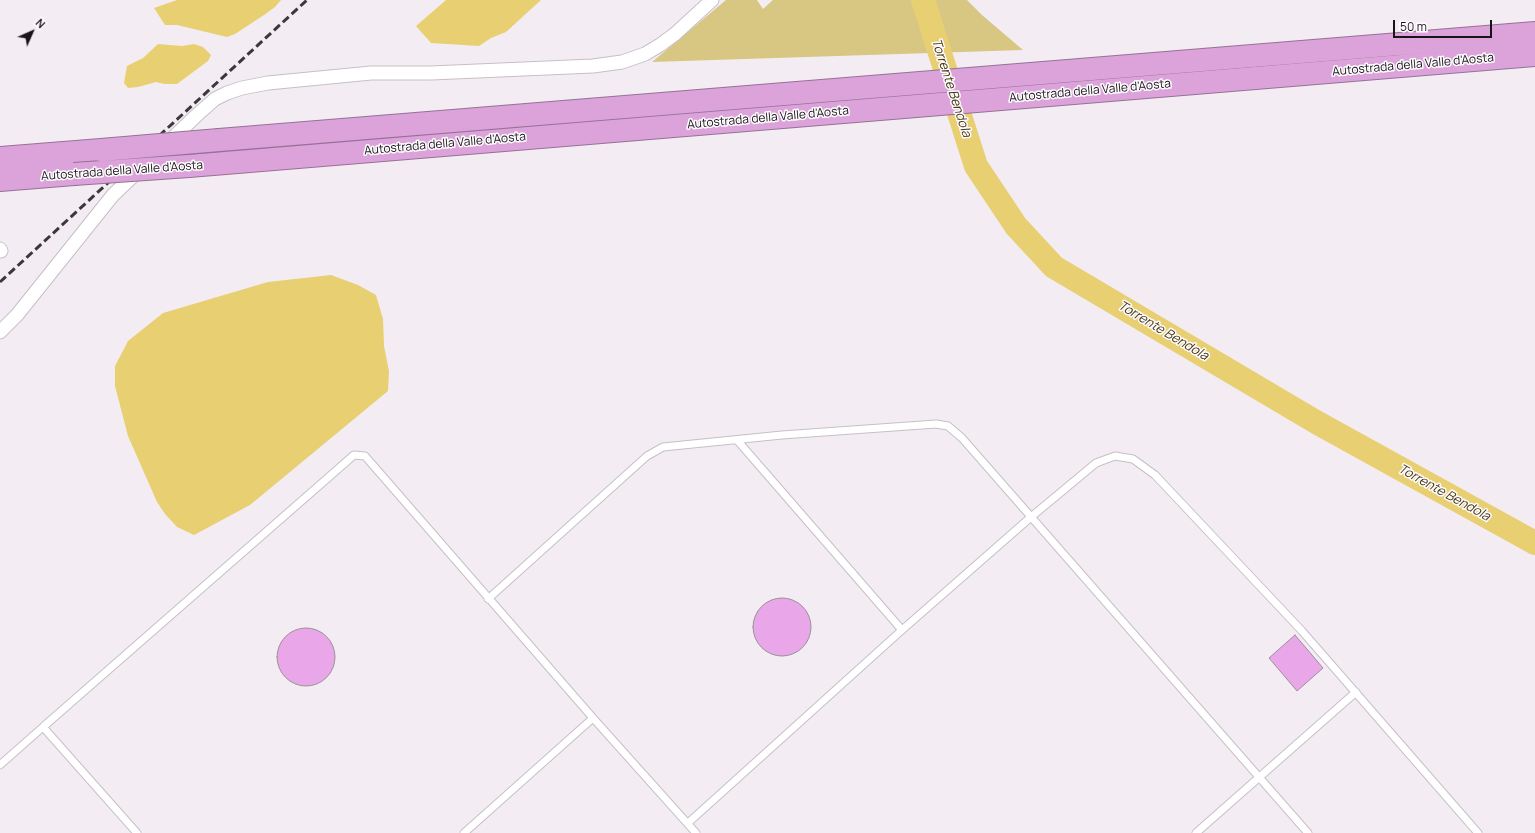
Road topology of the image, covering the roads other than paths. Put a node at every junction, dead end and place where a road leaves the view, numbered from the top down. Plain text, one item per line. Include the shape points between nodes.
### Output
1 (712, 0) edge
2 (1535, 33) edge
3 (1535, 55) edge
4 (0, 158) edge
5 (0, 180) edge
6 (0, 332) edge
7 (737, 440) junction
8 (1031, 517) junction
9 (488, 599) junction
10 (902, 630) junction
11 (1356, 692) junction
12 (592, 718) junction
13 (43, 727) junction
14 (0, 765) edge
15 (1259, 777) junction
16 (688, 823) junction
17 (137, 833) edge
18 (464, 833) edge
19 (696, 833) edge
20 (1196, 833) edge
21 (1308, 833) edge
22 (1478, 833) edge

1 - 6 street via 660,45 645,54 622,62 593,66 371,73 268,83 227,93 198,114 113,195 33,296
2 - 4 highway, Autostrada della Valle d'Aosta, bridge
3 - 5 highway, Autostrada della Valle d'Aosta, bridge
7 - 8 lane via 936,424 948,426 962,438
7 - 9 lane via 663,447 647,456
7 - 10 lane
8 - 10 lane
8 - 11 lane via 1096,463 1115,456 1133,459 1155,475
8 - 15 lane
9 - 12 lane
9 - 13 lane via 365,456 354,455
10 - 16 lane
11 - 15 lane
11 - 22 lane
12 - 16 lane
12 - 18 lane
13 - 14 lane
13 - 17 lane
15 - 20 lane
15 - 21 lane
16 - 19 lane

